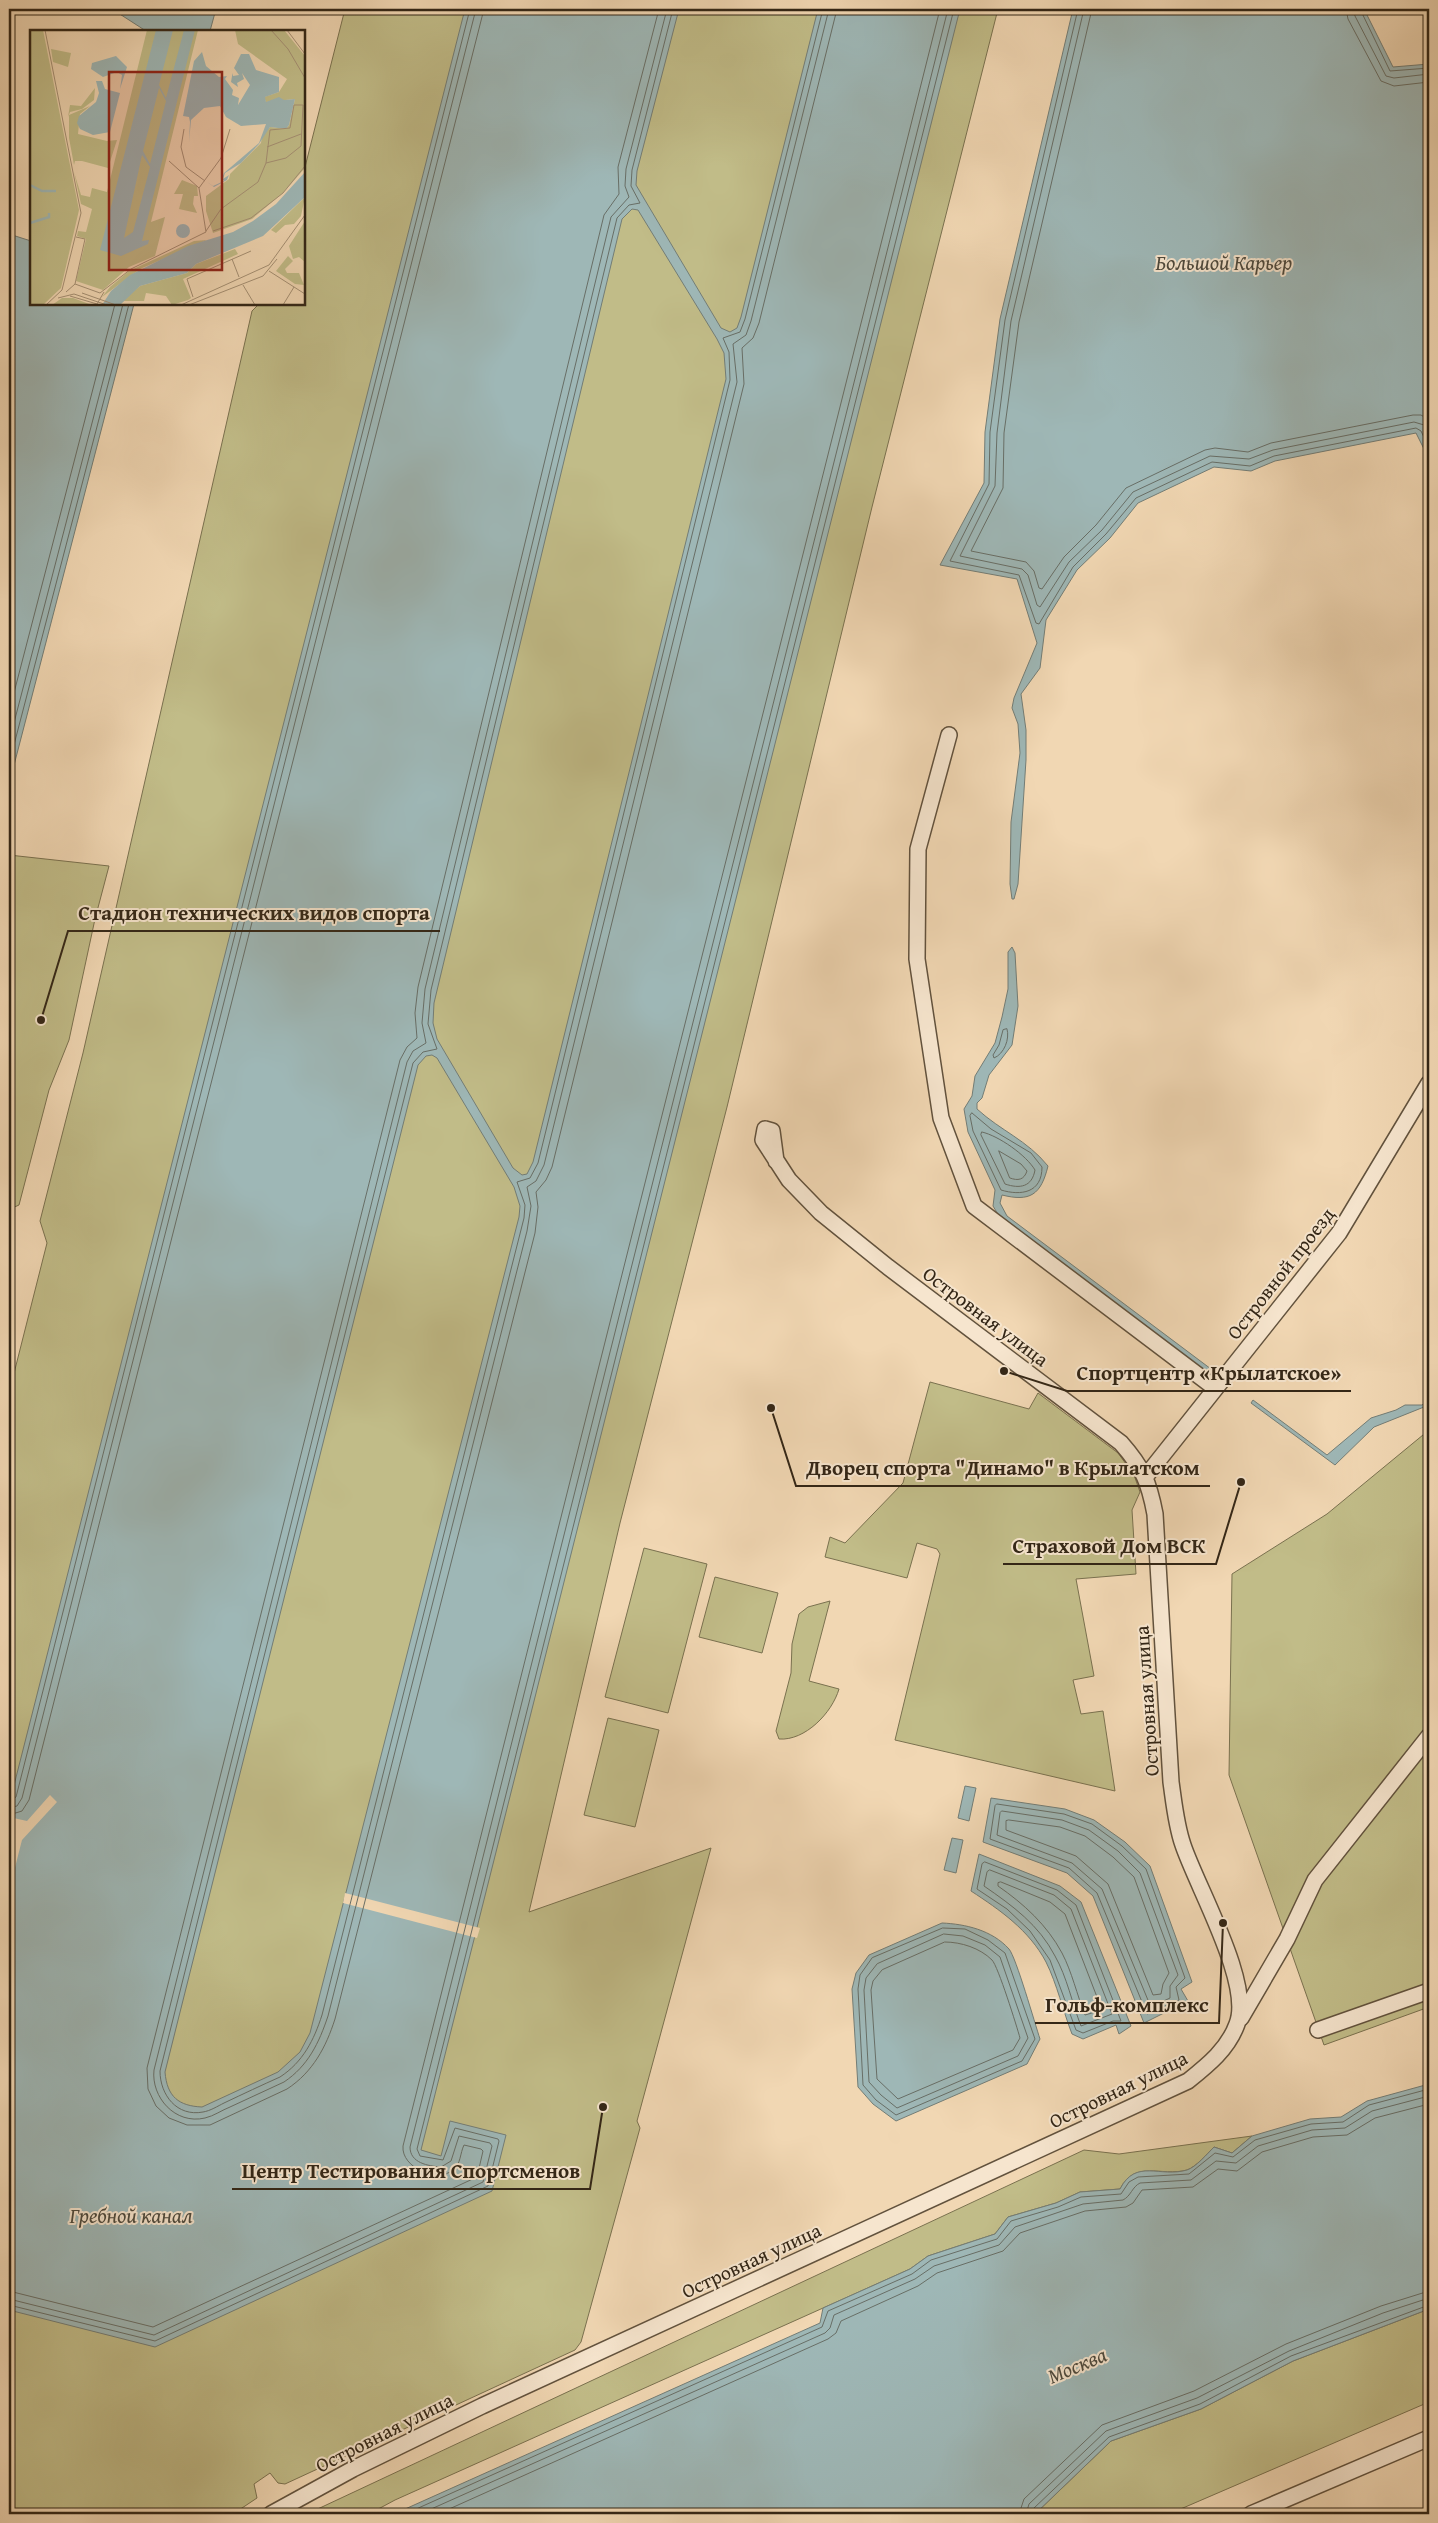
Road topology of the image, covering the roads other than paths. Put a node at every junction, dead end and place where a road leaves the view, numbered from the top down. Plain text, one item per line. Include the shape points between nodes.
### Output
1 (949, 735) dead end
2 (1429, 1083) edge
3 (763, 1140) dead end
4 (1215, 1388) junction
5 (1146, 1476) junction
6 (1429, 1736) edge
7 (1429, 1991) edge
8 (1238, 2023) junction
9 (1318, 2030) dead end
10 (1229, 2058) dead end
11 (1209, 2064) junction
12 (1429, 2438) edge
13 (271, 2514) edge
14 (1251, 2514) edge

1 - 4 street via 918,849 917,960 941,1118 974,1206
2 - 4 street, Островной проезд via 1339,1233
3 - 5 street, Островная улица via 789,1180 821,1213 1120,1443
4 - 5 street, Островной проезд
5 - 8 street, Островная улица via 1155,1514 1171,1782 1176,1816 1183,1845 1232,1966 1240,1997
6 - 8 street via 1315,1880 1287,1939
7 - 9 street
8 - 11 street, Островная улица via 1222,2051
10 - 11 street
11 - 13 street, Островная улица via 1188,2081 1156,2097 482,2406 352,2469
12 - 14 street

